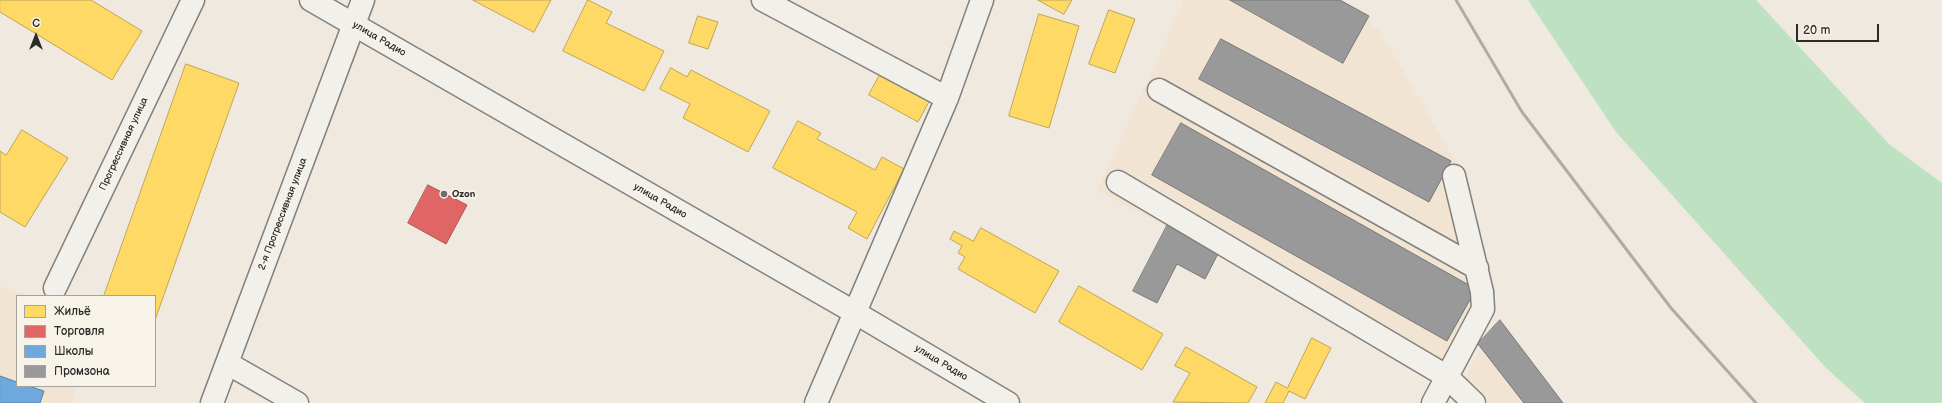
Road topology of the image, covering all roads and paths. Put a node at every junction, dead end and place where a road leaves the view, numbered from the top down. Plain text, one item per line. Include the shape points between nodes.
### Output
1 (193, 0) edge
2 (311, 0) edge
3 (363, 0) edge
4 (763, 0) edge
5 (982, 0) edge
6 (354, 25) junction
7 (1159, 90) dead end
8 (947, 98) junction
9 (1454, 176) dead end
10 (1118, 182) dead end
11 (1477, 268) junction
12 (55, 288) dead end
13 (854, 312) junction
14 (227, 363) junction
15 (1446, 376) junction
16 (212, 403) edge
17 (296, 403) edge
18 (816, 403) edge
19 (1008, 403) edge
20 (1433, 403) edge
21 (1474, 403) edge

1 - 12 street, Прогрессивная улица
2 - 6 street, улица Радио
3 - 6 street, 2-я Прогрессивная улица
4 - 8 street
5 - 8 street
6 - 13 street, улица Радио
6 - 14 street, 2-я Прогрессивная улица
7 - 11 street
8 - 13 street
9 - 11 street
10 - 15 street
11 - 15 street via 1483,309
13 - 18 street
13 - 19 street, улица Радио
14 - 16 street, 2-я Прогрессивная улица
14 - 17 street
15 - 20 street
15 - 21 street

